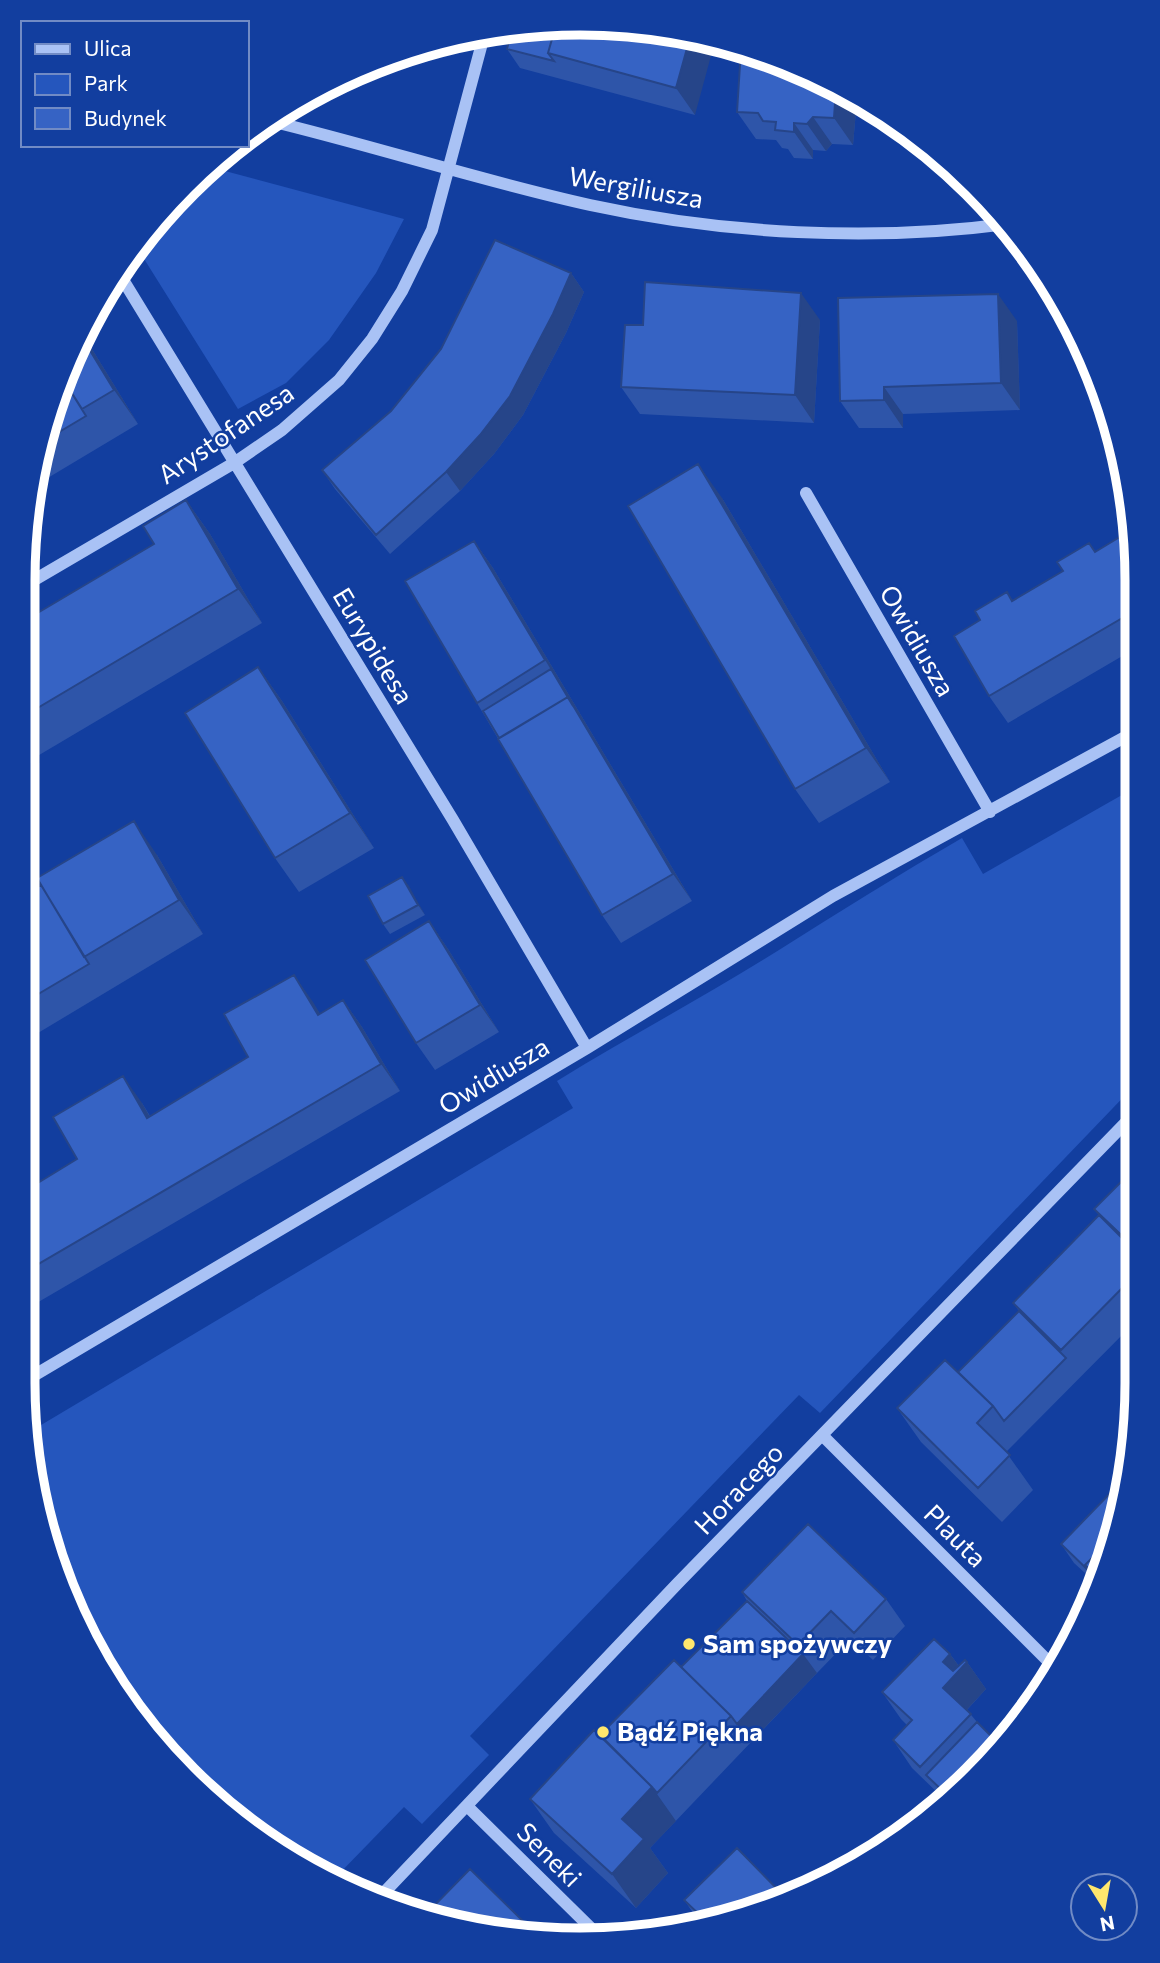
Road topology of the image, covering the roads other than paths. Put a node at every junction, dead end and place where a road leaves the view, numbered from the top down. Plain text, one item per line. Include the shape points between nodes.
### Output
1 (482, 44) edge
2 (282, 124) edge
3 (448, 168) junction
4 (994, 226) edge
5 (124, 282) edge
6 (234, 463) junction
7 (806, 493) dead end
8 (35, 580) edge
9 (1125, 736) edge
10 (990, 812) junction
11 (587, 1048) junction
12 (1125, 1123) edge
13 (35, 1375) edge
14 (823, 1436) junction
15 (1049, 1662) edge
16 (467, 1806) junction
17 (385, 1892) edge
18 (591, 1928) edge

1 - 3 street, Arystofanesa
2 - 3 street, Wergiliusza
3 - 4 street, Wergiliusza via 592,206 718,225 835,233
3 - 6 street, Arystofanesa via 432,230 372,339 339,380 282,430
5 - 6 street, Eurypidesa
6 - 8 street, Arystofanesa
6 - 11 street, Eurypidesa
7 - 10 street, Owidiusza
9 - 10 street, Owidiusza
10 - 11 street, Owidiusza via 833,895
11 - 13 street, Owidiusza
12 - 14 street, Horacego
14 - 15 street, Plauta
14 - 16 street, Horacego
16 - 17 street, Horacego
16 - 18 street, Seneki

